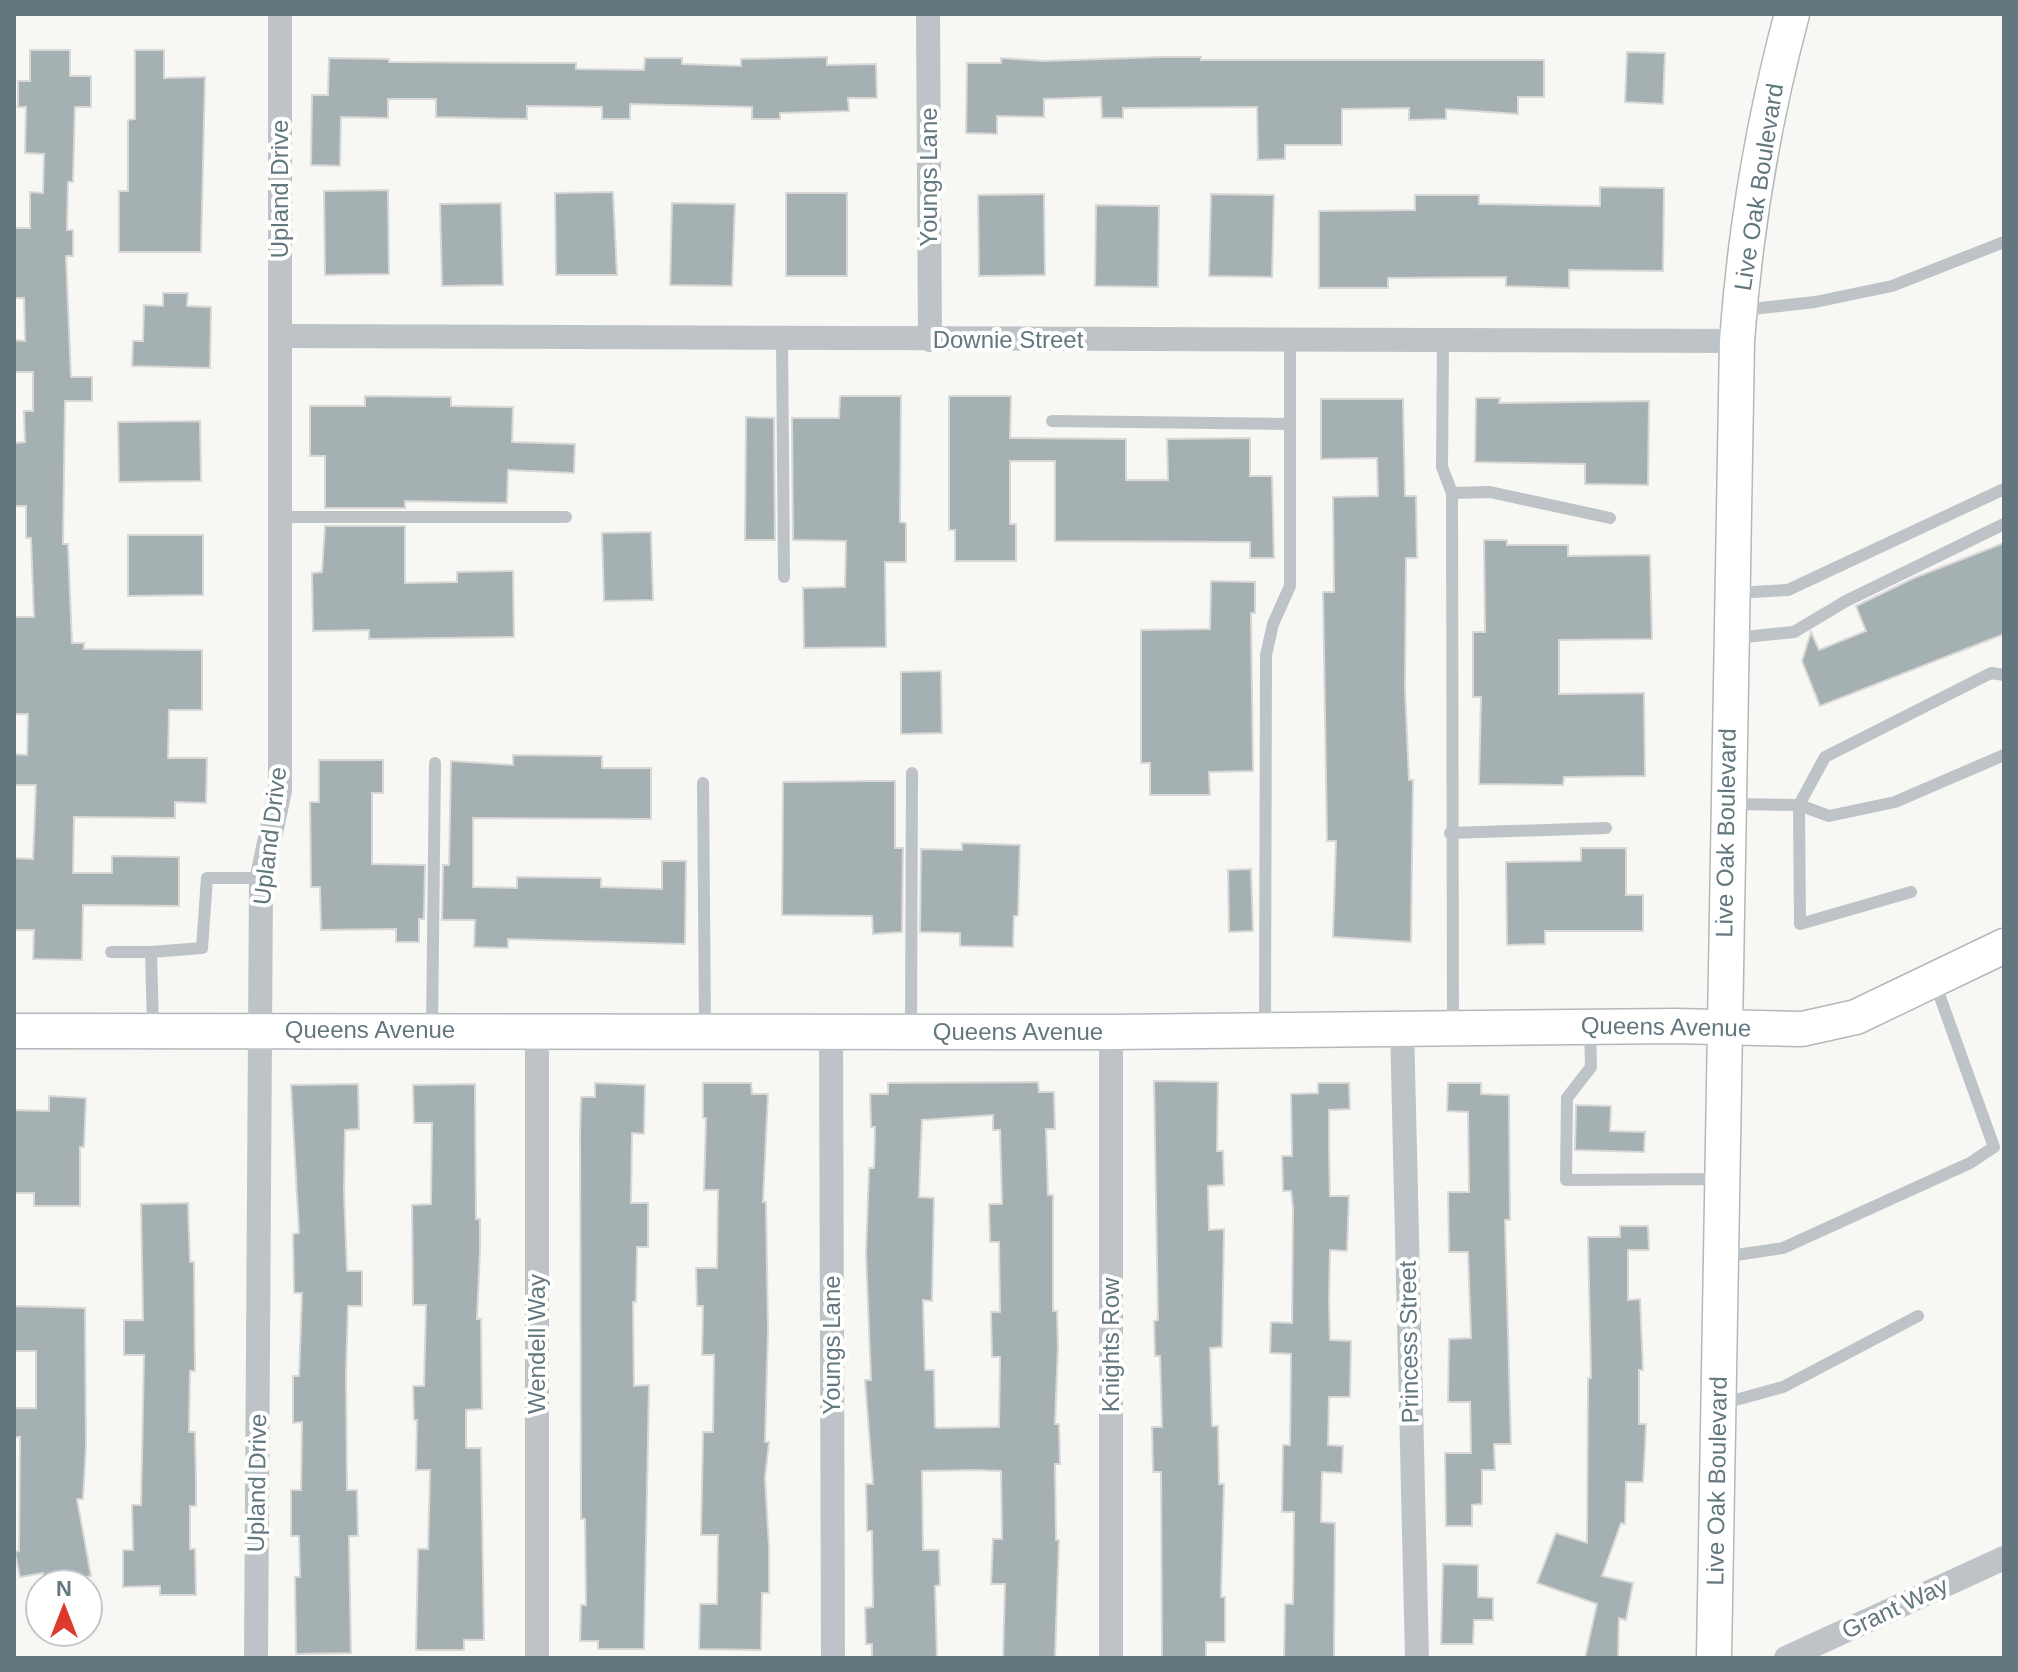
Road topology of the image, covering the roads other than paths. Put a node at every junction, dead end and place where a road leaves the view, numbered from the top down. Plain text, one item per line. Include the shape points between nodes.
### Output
1 (280, 14) edge
2 (928, 14) edge
3 (1792, 14) edge
4 (2004, 242) edge
5 (1738, 326) junction
6 (280, 336) junction
7 (782, 339) junction
8 (930, 340) junction
9 (1290, 341) junction
10 (1443, 341) junction
11 (1052, 421) dead end
12 (1290, 424) junction
13 (2004, 489) edge
14 (1452, 493) junction
15 (280, 517) junction
16 (566, 517) dead end
17 (1610, 518) dead end
18 (2004, 524) edge
19 (784, 577) dead end
20 (1731, 593) junction
21 (1730, 639) junction
22 (2004, 675) edge
23 (2004, 755) edge
24 (435, 763) dead end
25 (912, 773) dead end
26 (703, 783) dead end
27 (1727, 804) junction
28 (1799, 805) junction
29 (1606, 828) dead end
30 (1450, 833) junction
31 (262, 878) junction
32 (1911, 892) dead end
33 (2004, 946) edge
34 (111, 952) dead end
35 (151, 952) junction
36 (1933, 980) junction
37 (1402, 1026) junction
38 (1453, 1026) junction
39 (1590, 1026) junction
40 (1723, 1026) junction
41 (261, 1029) junction
42 (1265, 1029) junction
43 (153, 1030) junction
44 (432, 1030) junction
45 (537, 1030) junction
46 (14, 1031) edge
47 (705, 1031) junction
48 (831, 1031) junction
49 (911, 1032) junction
50 (1111, 1032) junction
51 (1720, 1179) junction
52 (1720, 1257) junction
53 (1918, 1316) dead end
54 (1718, 1405) junction
55 (2004, 1558) edge
56 (256, 1658) edge
57 (537, 1658) edge
58 (833, 1658) edge
59 (1111, 1658) edge
60 (1417, 1658) edge
61 (1714, 1658) edge
62 (1786, 1658) edge

1 - 6 street, Upland Drive
2 - 8 street, Youngs Lane
3 - 5 main road, Live Oak Boulevard via 1758,162
4 - 5 lane via 1892,286
5 - 10 street, Downie Street
5 - 20 main road, Live Oak Boulevard
6 - 7 street, Downie Street
6 - 15 street, Upland Drive
7 - 8 street, Downie Street
7 - 19 lane
8 - 9 street, Downie Street
9 - 10 street, Downie Street
9 - 12 lane
10 - 14 lane via 1442,467
11 - 12 lane
12 - 42 lane via 1290,586 1266,655
13 - 20 lane via 1788,590
14 - 17 lane via 1490,492
14 - 30 lane
15 - 16 lane
15 - 31 street, Upland Drive via 280,790
18 - 21 lane via 1794,632
20 - 21 main road, Live Oak Boulevard
21 - 27 main road, Live Oak Boulevard
22 - 28 lane via 1991,673 1825,757
23 - 28 lane via 1895,802 1829,816
24 - 44 lane
25 - 49 lane
26 - 47 lane
27 - 28 lane
27 - 40 main road, Live Oak Boulevard
28 - 32 lane via 1800,924
29 - 30 lane
30 - 38 lane
31 - 35 lane via 207,878 202,948
31 - 41 street, Upland Drive
33 - 36 main road, Queens Avenue
34 - 35 lane
35 - 43 lane
36 - 40 main road, Queens Avenue via 1830,1025
36 - 52 lane via 1994,1147 1970,1163 1783,1248
37 - 38 main road, Queens Avenue
37 - 42 main road, Queens Avenue
37 - 60 street, Princess Street
38 - 39 main road, Queens Avenue
39 - 40 main road, Queens Avenue
39 - 51 lane via 1591,1067 1567,1098 1566,1180
40 - 51 main road, Live Oak Boulevard
41 - 43 main road, Queens Avenue
41 - 44 main road, Queens Avenue
41 - 56 street, Upland Drive
42 - 50 main road, Queens Avenue
43 - 46 main road, Queens Avenue
44 - 45 main road, Queens Avenue
45 - 47 main road, Queens Avenue
45 - 57 street, Wendell Way
47 - 48 main road, Queens Avenue
48 - 49 main road, Queens Avenue
48 - 58 street, Youngs Lane
49 - 50 main road, Queens Avenue
50 - 59 street, Knights Row
51 - 52 main road, Live Oak Boulevard
52 - 54 main road, Live Oak Boulevard
53 - 54 lane via 1783,1387
54 - 61 main road, Live Oak Boulevard
55 - 62 street, Grant Way

